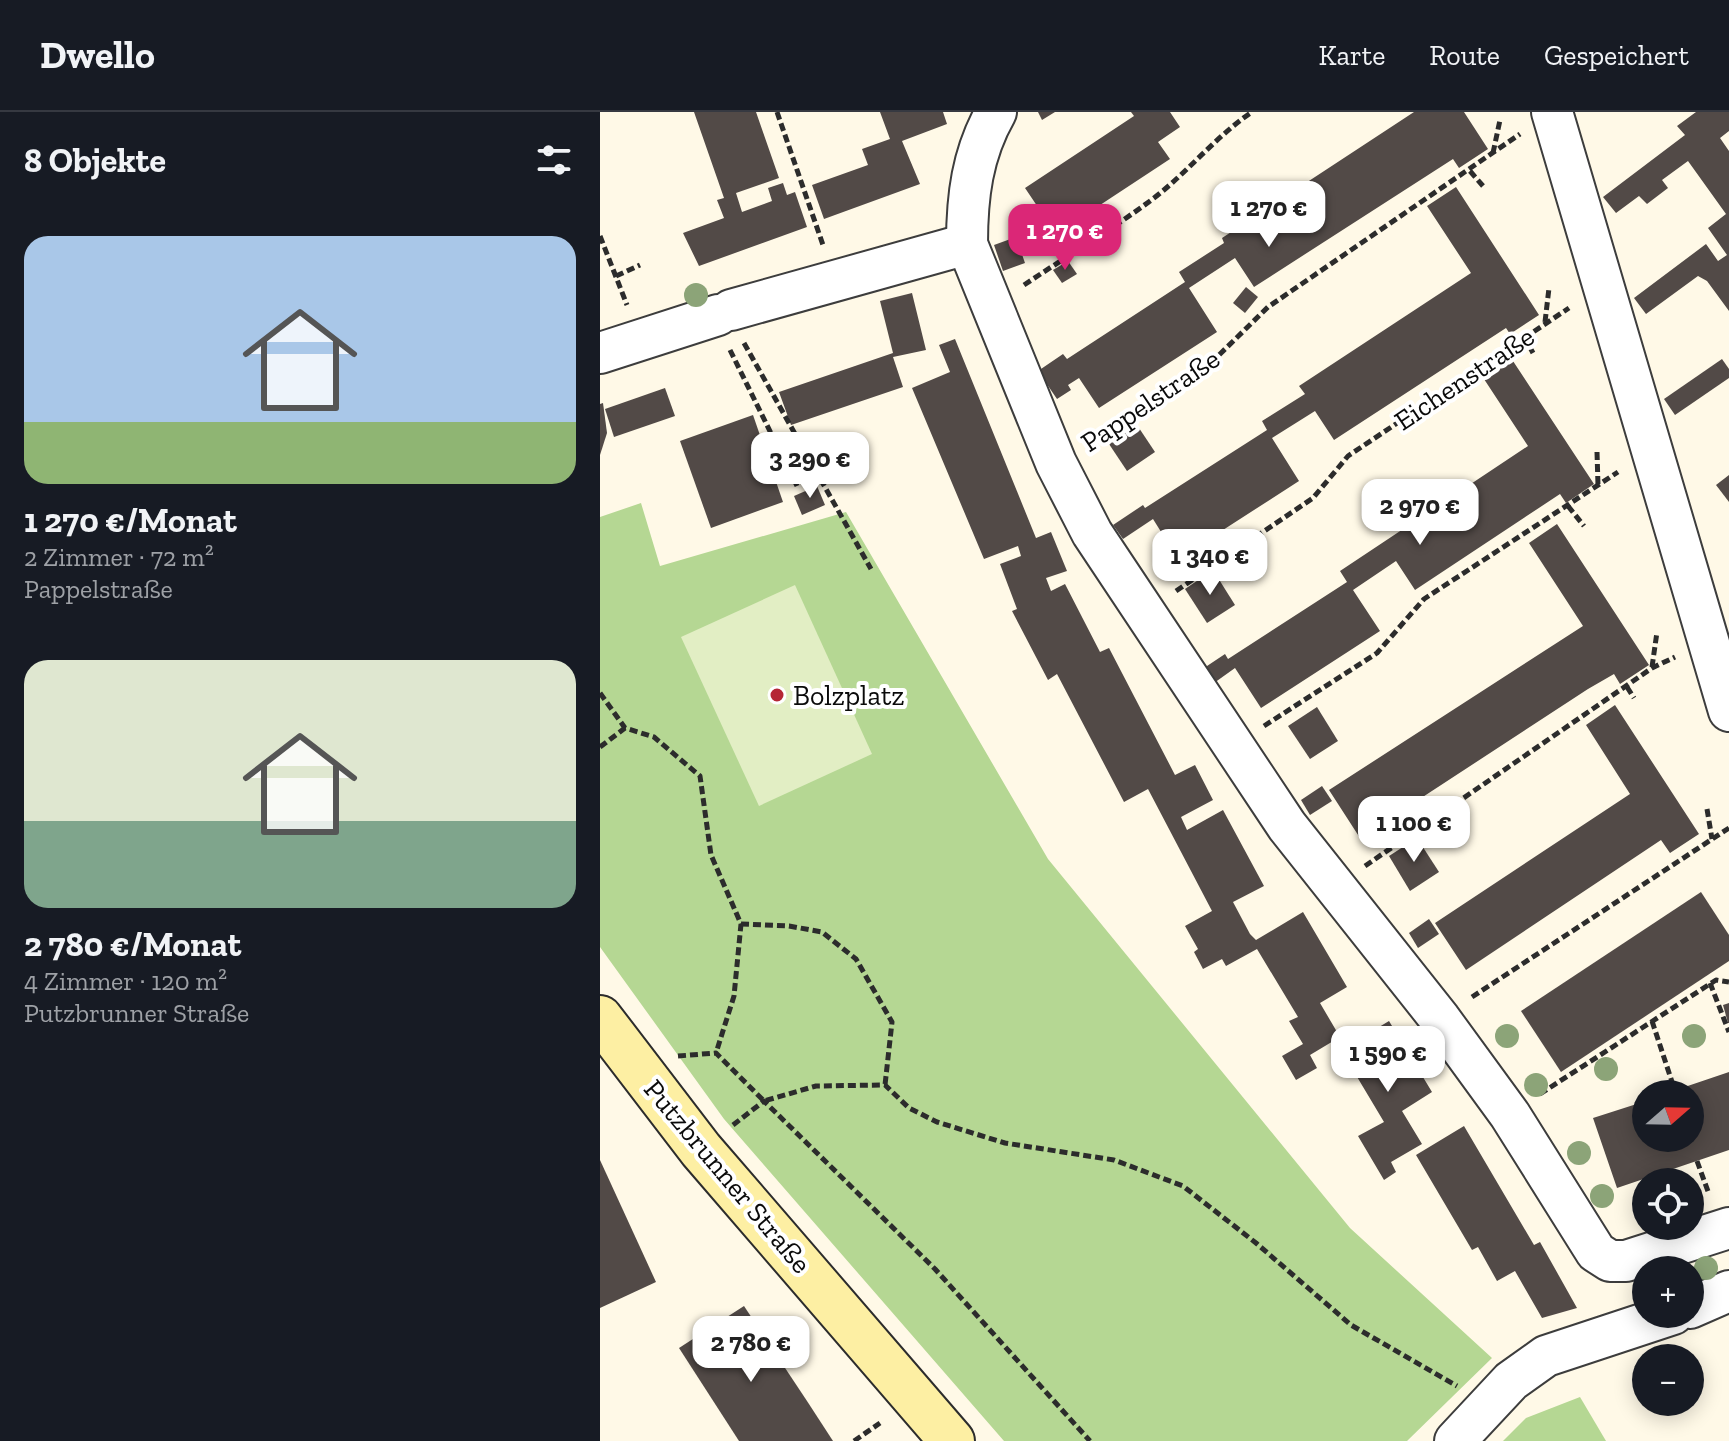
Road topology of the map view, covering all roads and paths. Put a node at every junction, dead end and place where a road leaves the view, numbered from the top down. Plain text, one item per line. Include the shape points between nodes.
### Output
1 (777, 112) edge
2 (996, 112) edge
3 (1252, 112) edge
4 (1500, 120) dead end
5 (1540, 120) edge
6 (1493, 153) junction
7 (1470, 171) junction
8 (1483, 186) dead end
9 (600, 236) edge
10 (967, 244) junction
11 (640, 265) dead end
12 (616, 276) junction
13 (835, 280) junction
14 (1604, 286) junction
15 (1549, 288) dead end
16 (990, 303) junction
17 (727, 320) junction
18 (1545, 322) junction
19 (1525, 338) junction
20 (640, 340) junction
21 (600, 353) edge
22 (1533, 353) dead end
23 (1652, 449) junction
24 (1597, 452) dead end
25 (1056, 463) junction
26 (1598, 485) junction
27 (797, 486) dead end
28 (1568, 506) junction
29 (1584, 526) dead end
30 (871, 569) dead end
31 (1144, 612) junction
32 (1657, 632) dead end
33 (1708, 640) junction
34 (1652, 668) junction
35 (1627, 687) junction
36 (600, 693) edge
37 (1634, 698) dead end
38 (1729, 711) edge
39 (625, 728) junction
40 (600, 747) edge
41 (1234, 748) junction
42 (1707, 809) dead end
43 (1729, 828) edge
44 (1712, 839) junction
45 (1335, 886) junction
46 (741, 924) junction
47 (1729, 982) edge
48 (1710, 983) junction
49 (600, 1018) edge
50 (1440, 1019) junction
51 (1652, 1021) junction
52 (1729, 1032) edge
53 (716, 1053) junction
54 (673, 1056) dead end
55 (1671, 1080) edge
56 (885, 1085) junction
57 (764, 1101) junction
58 (1510, 1115) junction
59 (729, 1129) dead end
60 (1729, 1228) edge
61 (1729, 1291) edge
62 (1704, 1302) edge
63 (1704, 1316) edge
64 (1729, 1320) edge
65 (1632, 1328) edge
66 (802, 1330) dead end
67 (773, 1350) dead end
68 (880, 1423) dead end
69 (1468, 1428) edge
70 (854, 1441) edge
71 (952, 1441) edge
72 (1090, 1441) edge

1 - 13 path
2 - 10 street, Pappelstraße via 973,167
3 - 16 path via 1226,129 1152,199
4 - 6 path
5 - 6 path
5 - 14 street
6 - 7 path
7 - 8 path
7 - 25 path, Pappelstraße via 1268,307 1218,356
9 - 12 path
10 - 13 street
10 - 16 street, Pappelstraße
11 - 12 path
12 - 20 path
13 - 17 street
14 - 18 path, Eichenstraße
14 - 23 street
15 - 18 path
16 - 25 street, Pappelstraße
17 - 20 street
17 - 27 path
17 - 30 path
18 - 19 path, Eichenstraße
19 - 22 path
19 - 31 path, Eichenstraße via 1348,456 1313,498
20 - 21 street
23 - 26 path
23 - 33 street
24 - 26 path
25 - 31 street, Pappelstraße via 1092,533
26 - 28 path
28 - 29 path
28 - 41 path via 1424,599 1377,653
31 - 41 street, Pappelstraße
32 - 34 path
33 - 34 path
33 - 38 street
34 - 35 path
35 - 37 path
35 - 45 path
36 - 39 path
39 - 40 path
39 - 46 path via 654,737 700,776 711,855
41 - 45 street, Pappelstraße
42 - 44 path
43 - 44 path
44 - 50 path
45 - 50 street, Pappelstraße
46 - 53 path via 734,996
46 - 56 path via 822,932 856,959 892,1022
47 - 48 path
48 - 51 path
48 - 52 path
49 - 71 main road, Putzbrunner Straße via 701,1150
50 - 58 street, Pappelstraße
51 - 55 path
51 - 58 path
53 - 54 path
53 - 57 path
56 - 57 path via 816,1086
56 - 69 path via 909,1108 937,1122 1005,1143 1114,1160 1183,1186 1351,1325 1453,1380
57 - 59 path
57 - 72 path via 935,1269
58 - 60 street, Pappelstraße via 1596,1252 1610,1261 1626,1261
61 - 62 street
63 - 64 street
65 - 69 street via 1546,1356 1511,1381
66 - 67 path
68 - 70 path

